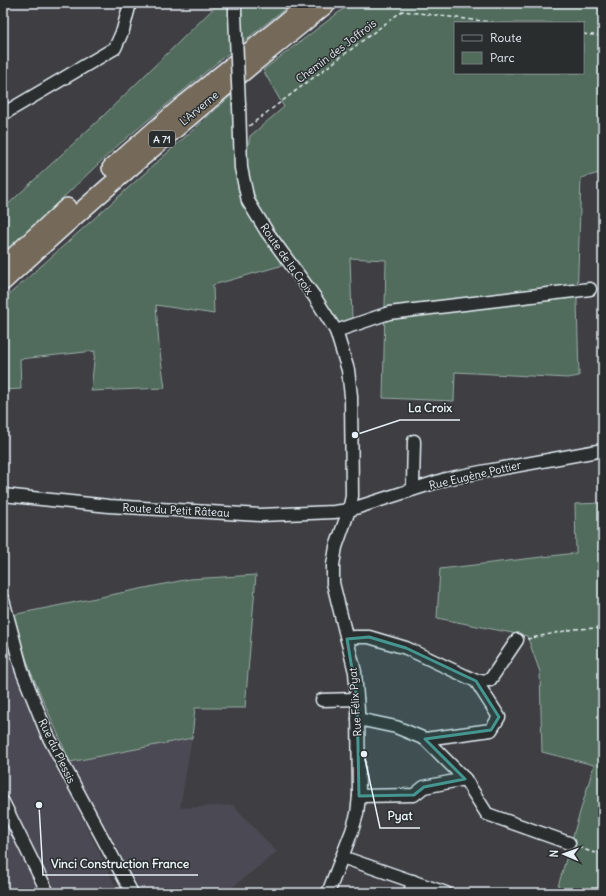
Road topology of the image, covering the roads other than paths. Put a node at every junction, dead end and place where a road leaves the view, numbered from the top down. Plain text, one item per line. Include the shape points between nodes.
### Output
1 (130, 3) edge
2 (308, 3) edge
3 (328, 3) edge
4 (235, 8) edge
5 (3, 114) edge
6 (3, 266) edge
7 (3, 282) edge
8 (590, 289) dead end
9 (336, 331) junction
10 (414, 441) dead end
11 (603, 450) edge
12 (414, 489) junction
13 (3, 495) edge
14 (349, 510) junction
15 (3, 600) edge
16 (347, 639) junction
17 (517, 640) road end
18 (476, 682) junction
19 (357, 699) junction
20 (322, 700) dead end
21 (358, 719) junction
22 (425, 739) junction
23 (465, 779) junction
24 (359, 796) junction
25 (3, 802) edge
26 (569, 843) road end
27 (342, 857) junction
28 (412, 887) edge
29 (48, 893) edge
30 (132, 893) edge
31 (328, 893) edge
32 (446, 893) edge

1 - 5 street via 115,48
2 - 6 highway, L'Arverne / A 71 via 182,106
3 - 7 highway, L'Arverne / A 71 via 190,115
4 - 9 street, Route de la Croix, bridge via 241,168 248,201
8 - 9 street via 389,313
9 - 14 street, Route de la Croix via 348,370 352,396 352,496
10 - 12 street
11 - 12 street, Rue Eugène Pottier via 446,479
12 - 14 street, Rue Eugène Pottier
13 - 14 street, Route du Petit Râteau via 109,506 260,515
14 - 16 street, Rue Félix Pyat via 333,565 333,583
15 - 30 street, Rue du Plessis via 22,671 48,736
16 - 18 street via 369,637 406,648
16 - 19 street, Rue Félix Pyat via 355,672
17 - 18 street via 490,680
18 - 22 street via 499,718 491,730
19 - 20 street
19 - 21 street, Rue Félix Pyat
21 - 22 street via 396,727
21 - 24 street, Rue Félix Pyat
22 - 23 street
23 - 24 street via 424,787 414,794
23 - 26 street via 487,814
24 - 27 street, Rue Félix Pyat via 355,820
25 - 29 street
27 - 28 street
27 - 31 street, Rue Félix Pyat
28 - 32 street

